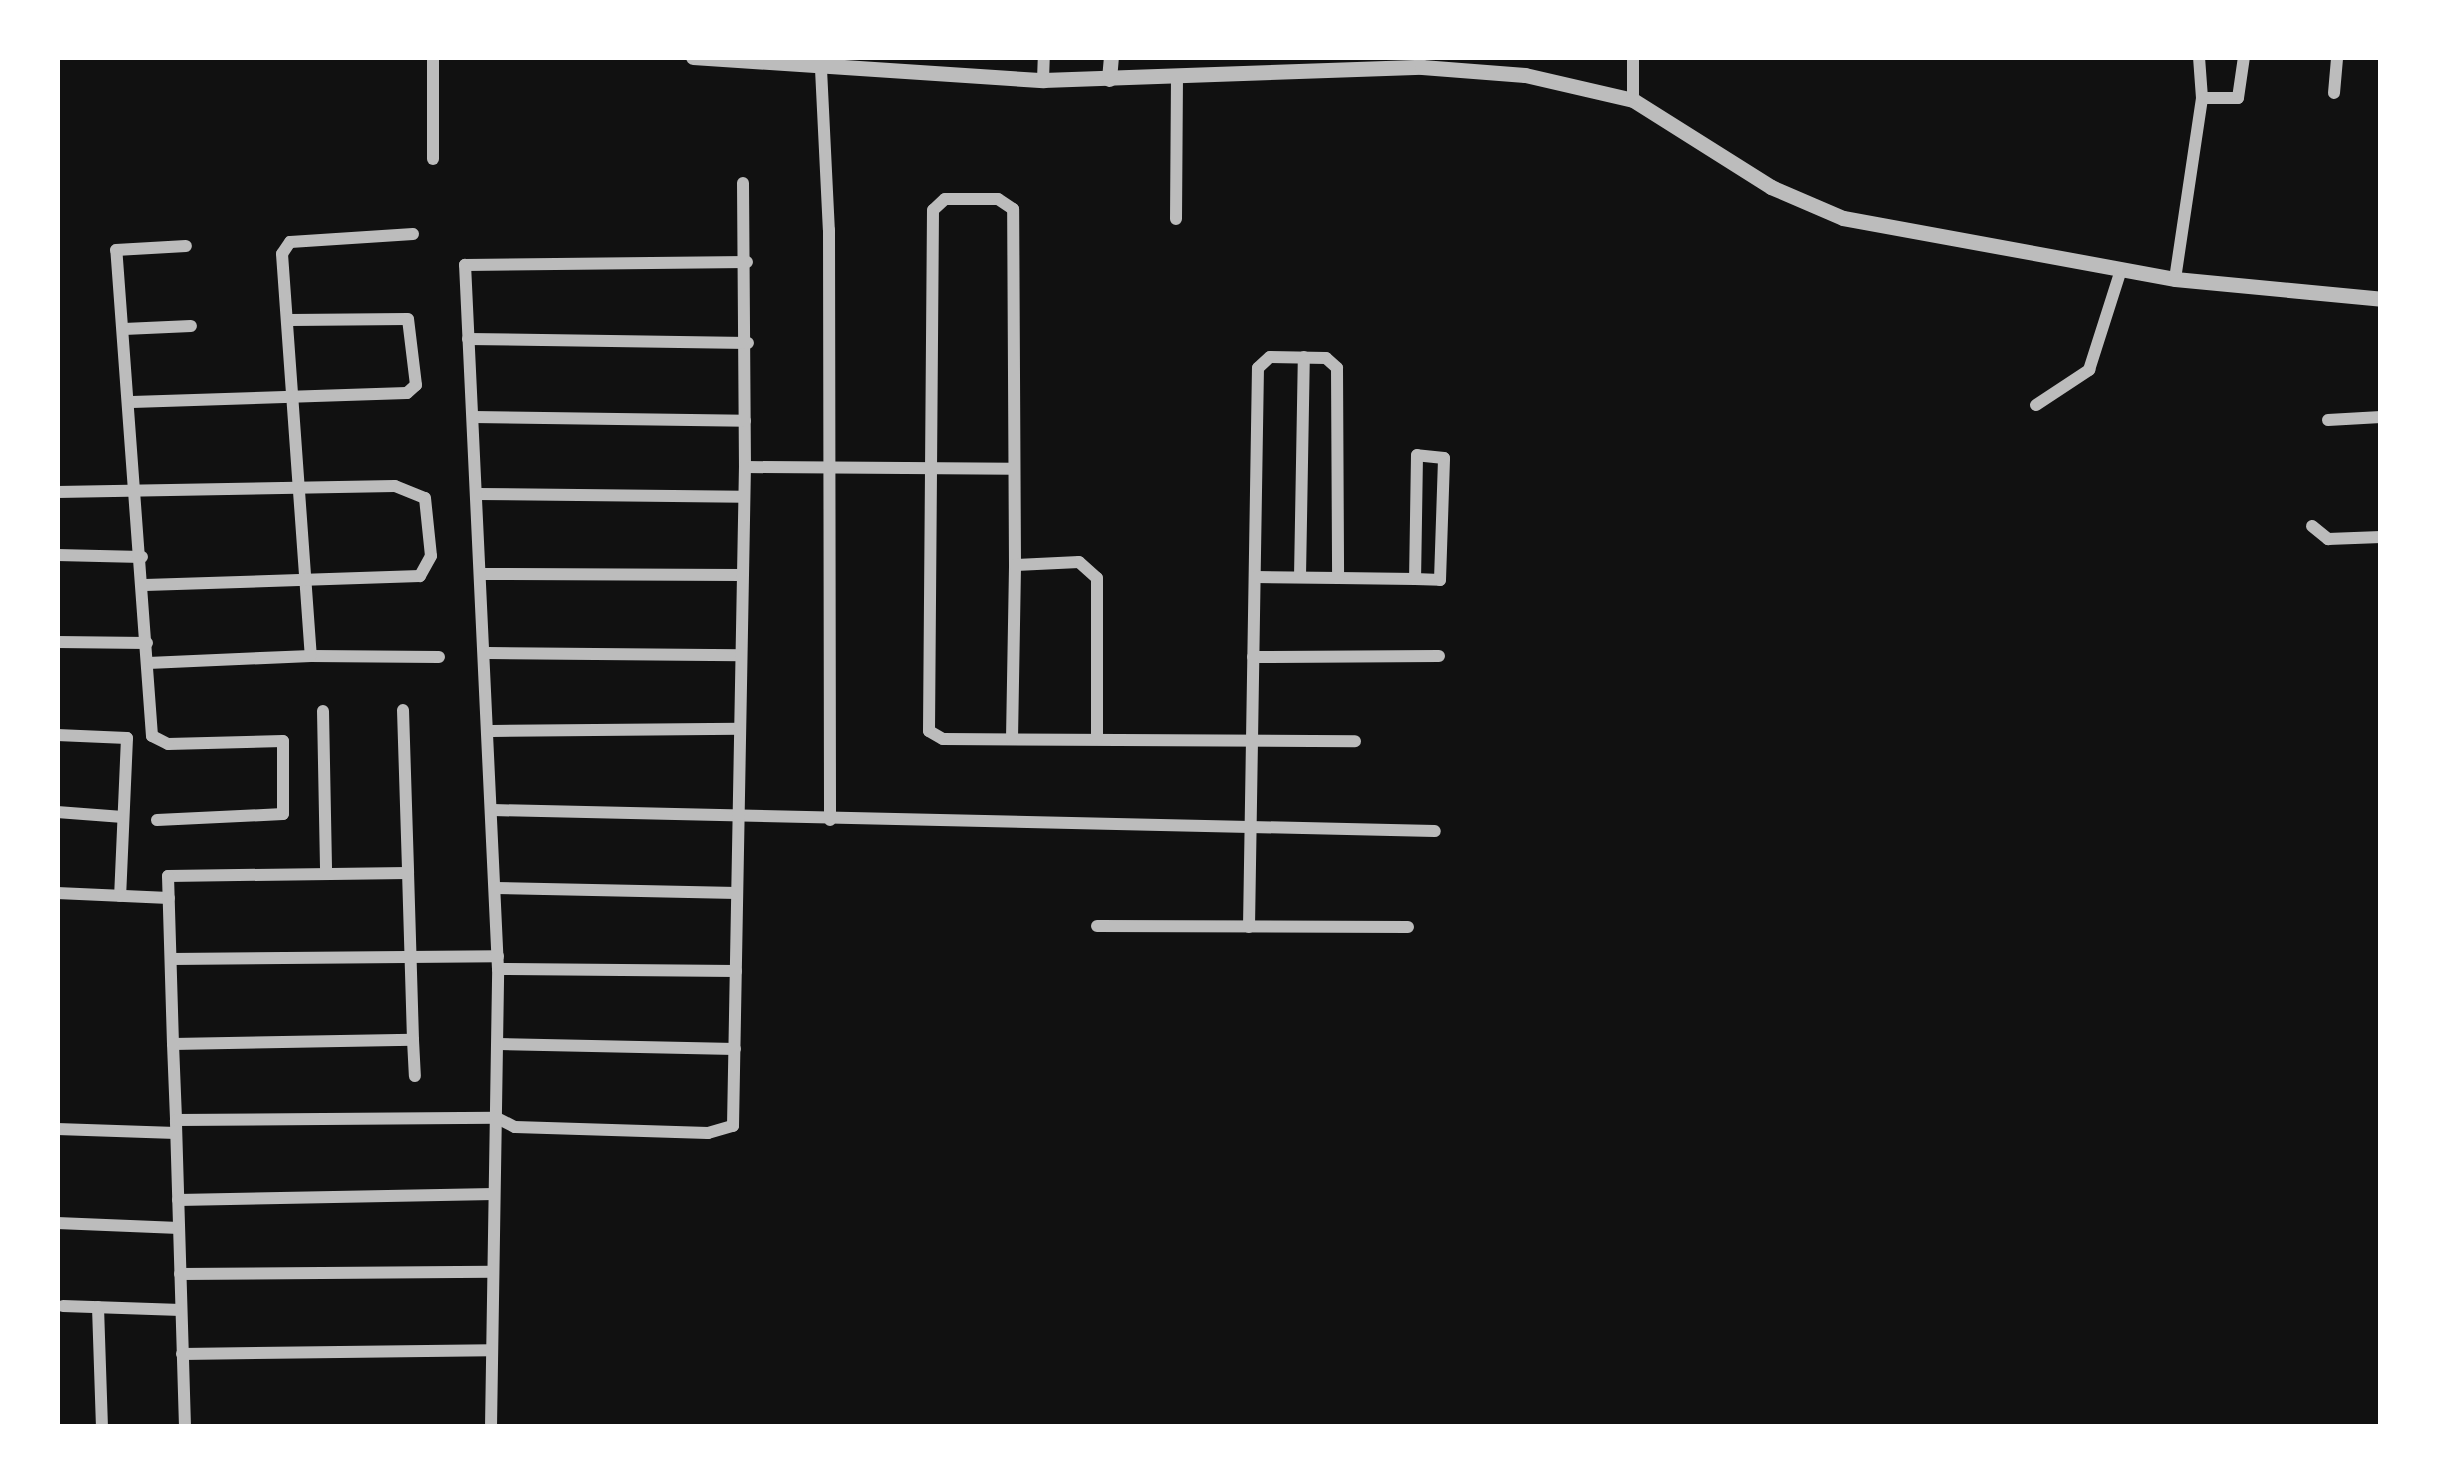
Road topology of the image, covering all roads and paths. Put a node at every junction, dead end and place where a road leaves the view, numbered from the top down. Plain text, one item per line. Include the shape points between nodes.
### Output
1 (434, 57) edge
2 (693, 57) edge
3 (1044, 57) edge
4 (1111, 57) edge
5 (1634, 57) edge
6 (2199, 57) edge
7 (2244, 57) edge
8 (2336, 57) edge
9 (927, 66) edge
10 (821, 69) junction
11 (1177, 78) junction
12 (1043, 80) junction
13 (1109, 80) junction
14 (2334, 93) dead end
15 (2202, 98) junction
16 (1633, 100) junction
17 (433, 159) dead end
18 (742, 183) dead end
19 (1176, 219) dead end
20 (412, 234) dead end
21 (186, 246) dead end
22 (747, 262) junction
23 (2121, 270) junction
24 (2175, 280) junction
25 (2381, 299) edge
26 (290, 320) junction
27 (191, 326) dead end
28 (124, 329) junction
29 (468, 339) junction
30 (748, 343) junction
31 (1304, 357) junction
32 (294, 398) junction
33 (132, 402) junction
34 (2036, 405) dead end
35 (473, 417) junction
36 (2381, 417) edge
37 (2328, 420) dead end
38 (745, 421) junction
39 (745, 467) junction
40 (929, 468) junction
41 (1013, 469) junction
42 (831, 470) junction
43 (299, 487) junction
44 (137, 490) junction
45 (57, 492) edge
46 (478, 494) junction
47 (743, 497) junction
48 (2312, 526) dead end
49 (2381, 537) edge
50 (57, 555) edge
51 (142, 557) junction
52 (1015, 565) junction
53 (483, 574) junction
54 (742, 575) junction
55 (1255, 577) junction
56 (1300, 577) junction
57 (1338, 578) junction
58 (1415, 579) junction
59 (305, 581) junction
60 (145, 585) junction
61 (57, 642) edge
62 (147, 643) junction
63 (488, 652) junction
64 (741, 655) junction
65 (311, 656) junction
66 (1438, 656) dead end
67 (439, 657) dead end
68 (1253, 657) junction
69 (148, 663) junction
70 (404, 710) dead end
71 (323, 711) dead end
72 (740, 729) junction
73 (492, 731) junction
74 (57, 735) edge
75 (1012, 739) junction
76 (1097, 739) junction
77 (1252, 740) junction
78 (1355, 741) dead end
79 (494, 810) junction
80 (57, 812) edge
81 (737, 814) junction
82 (123, 817) junction
83 (157, 820) dead end
84 (830, 820) junction
85 (1250, 828) junction
86 (1435, 831) dead end
87 (408, 873) junction
88 (326, 874) junction
89 (495, 889) junction
90 (57, 893) edge
91 (737, 893) junction
92 (120, 896) junction
93 (169, 898) junction
94 (1097, 926) dead end
95 (1249, 927) junction
96 (1408, 928) dead end
97 (411, 957) junction
98 (171, 959) junction
99 (498, 962) junction
100 (736, 971) junction
101 (413, 1040) junction
102 (173, 1044) junction
103 (499, 1044) junction
104 (735, 1049) junction
105 (415, 1076) dead end
106 (497, 1118) junction
107 (176, 1126) junction
108 (57, 1129) edge
109 (494, 1194) junction
110 (178, 1200) junction
111 (57, 1223) edge
112 (178, 1228) junction
113 (492, 1272) junction
114 (180, 1274) junction
115 (63, 1306) dead end
116 (98, 1307) junction
117 (181, 1310) junction
118 (491, 1350) junction
119 (182, 1354) junction
120 (102, 1427) edge
121 (185, 1427) edge
122 (491, 1427) edge

1 - 17 street
2 - 10 street
3 - 12 street
4 - 13 street
5 - 16 street
6 - 15 street
7 - 15 street via 2237,98
8 - 14 street
9 - 10 street
9 - 12 street
10 - 42 street
11 - 13 street
11 - 16 street via 1422,67 1525,75
11 - 19 street
12 - 13 street
15 - 24 street
16 - 23 street via 1772,187 1843,218
18 - 22 street
20 - 26 street via 285,244
21 - 28 street via 116,250
22 - 29 street via 468,262
22 - 30 street
23 - 24 street
23 - 34 street via 2089,370
24 - 25 street
26 - 32 street
26 - 32 street via 403,316 418,354 418,379 406,393
27 - 28 street
28 - 33 street
29 - 30 street
29 - 35 street
30 - 38 street
31 - 55 street via 1259,364
31 - 56 street
31 - 57 street via 1326,358 1336,368
32 - 33 street
32 - 43 street
33 - 44 street
35 - 38 street
35 - 46 street
36 - 37 street
38 - 39 street
39 - 42 street
39 - 47 street
40 - 41 street
40 - 41 street via 933,210 945,199 998,199 1015,217
40 - 42 street
40 - 75 street via 929,730 937,738
41 - 52 street
42 - 84 street
43 - 44 street
43 - 59 street
43 - 59 street via 412,488 424,498 430,534 424,575
44 - 45 street
44 - 51 street
46 - 47 street
46 - 53 street
47 - 54 street
48 - 49 street via 2328,539
50 - 51 street
51 - 60 street
52 - 75 street
52 - 76 street via 1094,569
53 - 54 street
53 - 63 street
54 - 64 street
55 - 56 street
55 - 68 street
56 - 57 street
57 - 58 street
58 - 58 street via 1440,580 1444,458 1417,455
59 - 60 street
59 - 65 street
60 - 62 street
61 - 62 street
62 - 69 street
63 - 64 street
63 - 73 street
64 - 72 street
65 - 67 street
65 - 69 street
66 - 68 street
68 - 77 street
69 - 83 street via 157,741 283,741 283,814
70 - 87 street
71 - 88 street
72 - 73 street
72 - 81 street
73 - 79 street
74 - 82 street via 127,738
75 - 76 street
76 - 77 street
77 - 78 street
77 - 85 street
79 - 81 street
79 - 89 street
80 - 82 street
81 - 84 street
81 - 91 street
82 - 92 street
84 - 85 street
85 - 86 street
85 - 95 street
87 - 88 street
87 - 97 street
88 - 93 street via 168,876
89 - 91 street
89 - 99 street
90 - 92 street
91 - 100 street
92 - 93 street
93 - 98 street
94 - 95 street
95 - 96 street
97 - 98 street
97 - 99 street
97 - 101 street
98 - 102 street
99 - 100 street
99 - 103 street
100 - 104 street
101 - 102 street
101 - 105 street
102 - 107 street
103 - 104 street
103 - 106 street
104 - 106 street via 735,1119 720,1132 515,1127
106 - 107 street
106 - 109 street
107 - 108 street
107 - 110 street
109 - 110 street
109 - 113 street
110 - 112 street
111 - 112 street
112 - 114 street
113 - 114 street
113 - 118 street
114 - 117 street
115 - 116 street
116 - 117 street
116 - 120 street
117 - 119 street
118 - 119 street
118 - 122 street
119 - 121 street

